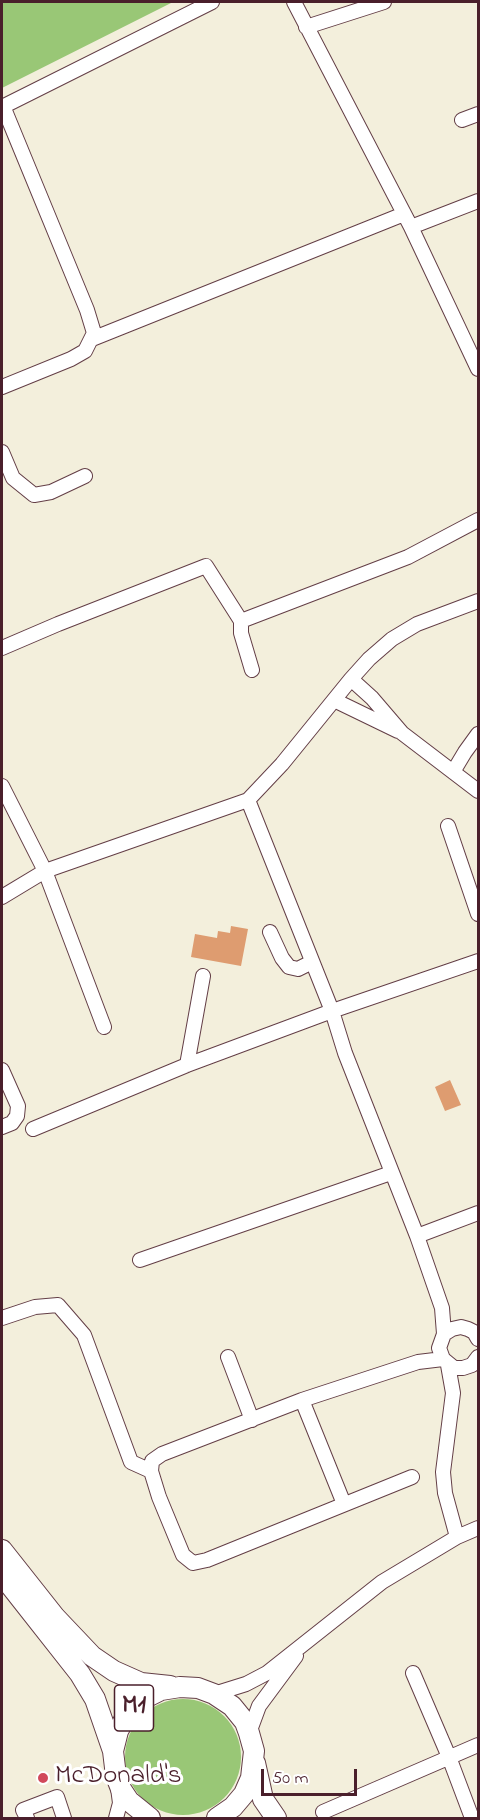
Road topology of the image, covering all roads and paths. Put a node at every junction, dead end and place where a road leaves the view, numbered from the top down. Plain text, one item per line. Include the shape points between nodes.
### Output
1 (212, 2) edge
2 (294, 2) edge
3 (384, 2) edge
4 (306, 27) junction
5 (2, 107) edge
6 (478, 114) edge
7 (462, 120) dead end
8 (478, 201) edge
9 (404, 214) junction
10 (411, 227) junction
11 (92, 339) junction
12 (478, 369) edge
13 (2, 387) edge
14 (2, 452) edge
15 (85, 476) dead end
16 (478, 520) edge
17 (478, 601) edge
18 (241, 621) junction
19 (2, 648) edge
20 (252, 670) dead end
21 (351, 680) junction
22 (334, 700) junction
23 (402, 733) junction
24 (478, 734) edge
25 (453, 772) junction
26 (2, 786) edge
27 (478, 791) edge
28 (248, 800) junction
29 (448, 826) dead end
30 (45, 871) junction
31 (2, 897) edge
32 (478, 914) edge
33 (270, 932) dead end
34 (478, 961) edge
35 (312, 962) junction
36 (203, 976) dead end
37 (332, 1011) junction
38 (104, 1028) dead end
39 (187, 1065) junction
40 (2, 1070) edge
41 (2, 1127) edge
42 (33, 1129) dead end
43 (391, 1173) junction
44 (478, 1213) edge
45 (417, 1236) junction
46 (140, 1260) dead end
47 (442, 1308) junction
48 (2, 1318) edge
49 (469, 1327) edge
50 (442, 1337) junction
51 (478, 1340) edge
52 (228, 1357) dead end
53 (475, 1361) edge
54 (418, 1362) junction
55 (445, 1362) junction
56 (453, 1393) junction
57 (302, 1400) junction
58 (252, 1419) junction
59 (151, 1471) junction
60 (412, 1477) dead end
61 (344, 1504) junction
62 (478, 1528) edge
63 (457, 1537) junction
64 (2, 1550) edge
65 (2, 1575) edge
66 (304, 1645) junction
67 (413, 1673) dead end
68 (180, 1687) junction
69 (214, 1694) junction
70 (249, 1733) junction
71 (478, 1744) edge
72 (113, 1751) junction
73 (449, 1757) junction
74 (254, 1761) junction
75 (116, 1776) junction
76 (323, 1812) dead end
77 (27, 1818) edge
78 (64, 1818) edge
79 (116, 1818) edge
80 (150, 1818) edge
81 (217, 1818) edge
82 (276, 1818) edge
83 (472, 1818) edge

1 - 5 street
2 - 4 street
3 - 4 street
4 - 9 street
5 - 11 street via 87,310
6 - 7 street
8 - 10 street
9 - 10 street
9 - 11 street
10 - 12 street
11 - 13 street via 85,351 71,359
14 - 15 street via 13,478 34,495 51,492
16 - 18 street via 408,557
17 - 21 street via 417,624 392,639
18 - 19 street via 206,566
18 - 20 street
21 - 22 street
21 - 23 street
22 - 23 street
22 - 28 street
23 - 25 street
24 - 25 street
25 - 27 street
26 - 30 street
28 - 30 street
28 - 35 street
29 - 32 street
30 - 31 street
30 - 38 street
33 - 35 street via 289,967 298,969
34 - 37 street
35 - 37 street
36 - 39 street
37 - 39 street
37 - 43 street
39 - 42 street
40 - 41 street via 18,1106 18,1116
43 - 45 street
43 - 46 street
44 - 45 street
45 - 47 street
47 - 49 street
47 - 50 street
48 - 59 street via 35,1307 58,1305 84,1335 130,1462
49 - 50 street via 452,1329
49 - 51 street
50 - 54 street
50 - 55 street via 440,1352
52 - 58 street
53 - 55 street via 463,1368
53 - 56 street
54 - 55 street
54 - 57 street
55 - 56 street
56 - 63 street via 443,1473
57 - 58 street
57 - 61 street
58 - 59 street via 162,1454 153,1461
59 - 61 street via 183,1555 193,1563
60 - 61 street
62 - 63 street
63 - 66 street via 382,1582
64 - 68 highway, M1 via 92,1656 141,1683
65 - 72 highway, M1 via 80,1674 95,1699
66 - 69 street via 267,1673
66 - 70 street via 259,1706
67 - 73 street
68 - 69 highway, M1
68 - 72 highway, M1 via 161,1690 135,1706 118,1731
69 - 70 highway, M1 via 232,1706
70 - 74 highway, M1
71 - 73 street
72 - 75 highway, M1
73 - 76 street
73 - 83 street
74 - 81 highway, M1 via 244,1794
74 - 82 highway, M1 via 263,1799
75 - 79 street via 120,1803
75 - 80 highway, M1 via 129,1801
77 - 78 street via 23,1810 57,1797

